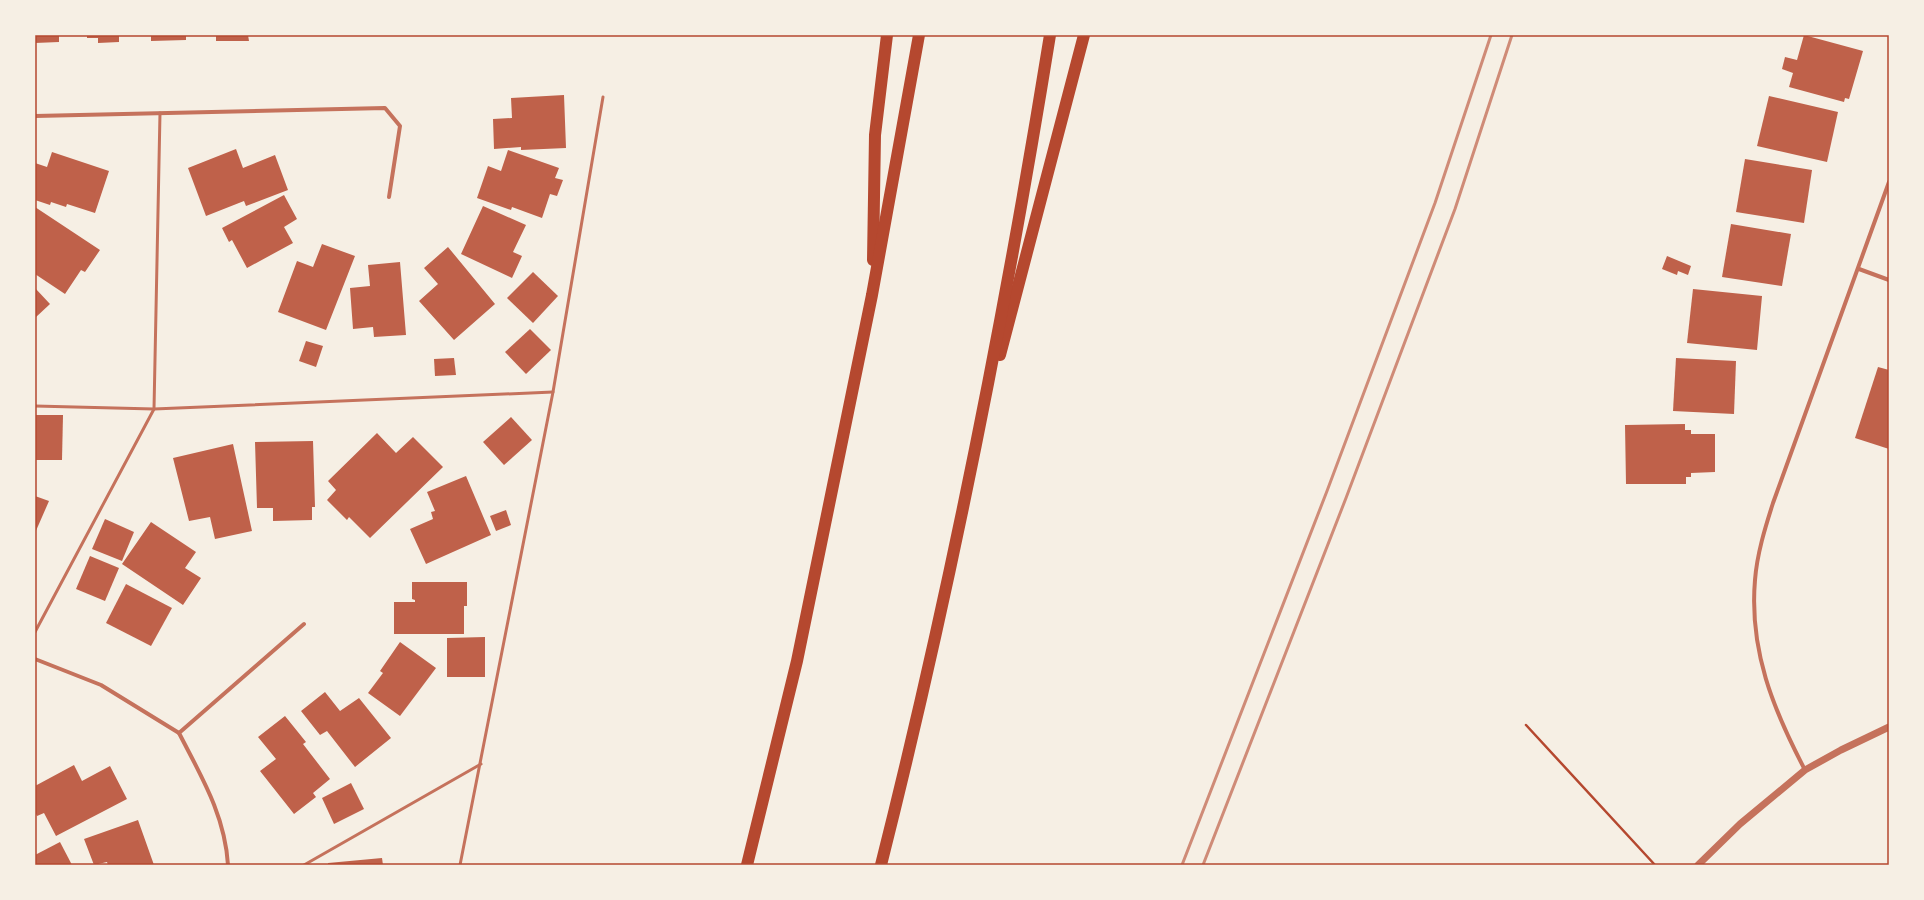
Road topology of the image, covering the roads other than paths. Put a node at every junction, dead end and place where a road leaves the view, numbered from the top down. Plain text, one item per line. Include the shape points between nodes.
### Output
1 (887, 35) edge
2 (919, 35) edge
3 (1050, 35) edge
4 (1084, 35) edge
5 (603, 97) dead end
6 (160, 113) junction
7 (35, 116) edge
8 (1889, 182) edge
9 (389, 197) dead end
10 (1859, 269) junction
11 (1889, 280) edge
12 (872, 295) junction
13 (553, 392) junction
14 (35, 406) edge
15 (154, 409) junction
16 (977, 443) junction
17 (304, 624) dead end
18 (35, 632) edge
19 (35, 659) edge
20 (1889, 727) edge
21 (179, 733) junction
22 (481, 764) junction
23 (1805, 770) junction
24 (228, 865) edge
25 (304, 865) edge
26 (460, 865) edge
27 (747, 865) edge
28 (880, 865) edge
29 (1698, 865) edge

1 - 12 highway via 875,135
2 - 12 highway
3 - 16 highway
4 - 16 highway
5 - 13 lane
6 - 7 street
6 - 9 street via 385,108 400,126
6 - 15 lane
8 - 10 street
10 - 11 street
10 - 23 street via 1773,503 1755,578 1753,610 1756,643 1766,683 1788,738
12 - 27 highway via 797,661
13 - 15 lane
13 - 22 lane
14 - 15 lane
15 - 18 lane
16 - 28 highway
17 - 21 street
19 - 21 street via 100,685
20 - 23 street
21 - 24 street via 214,800 227,844
22 - 25 lane
22 - 26 lane
23 - 29 street via 1740,824

